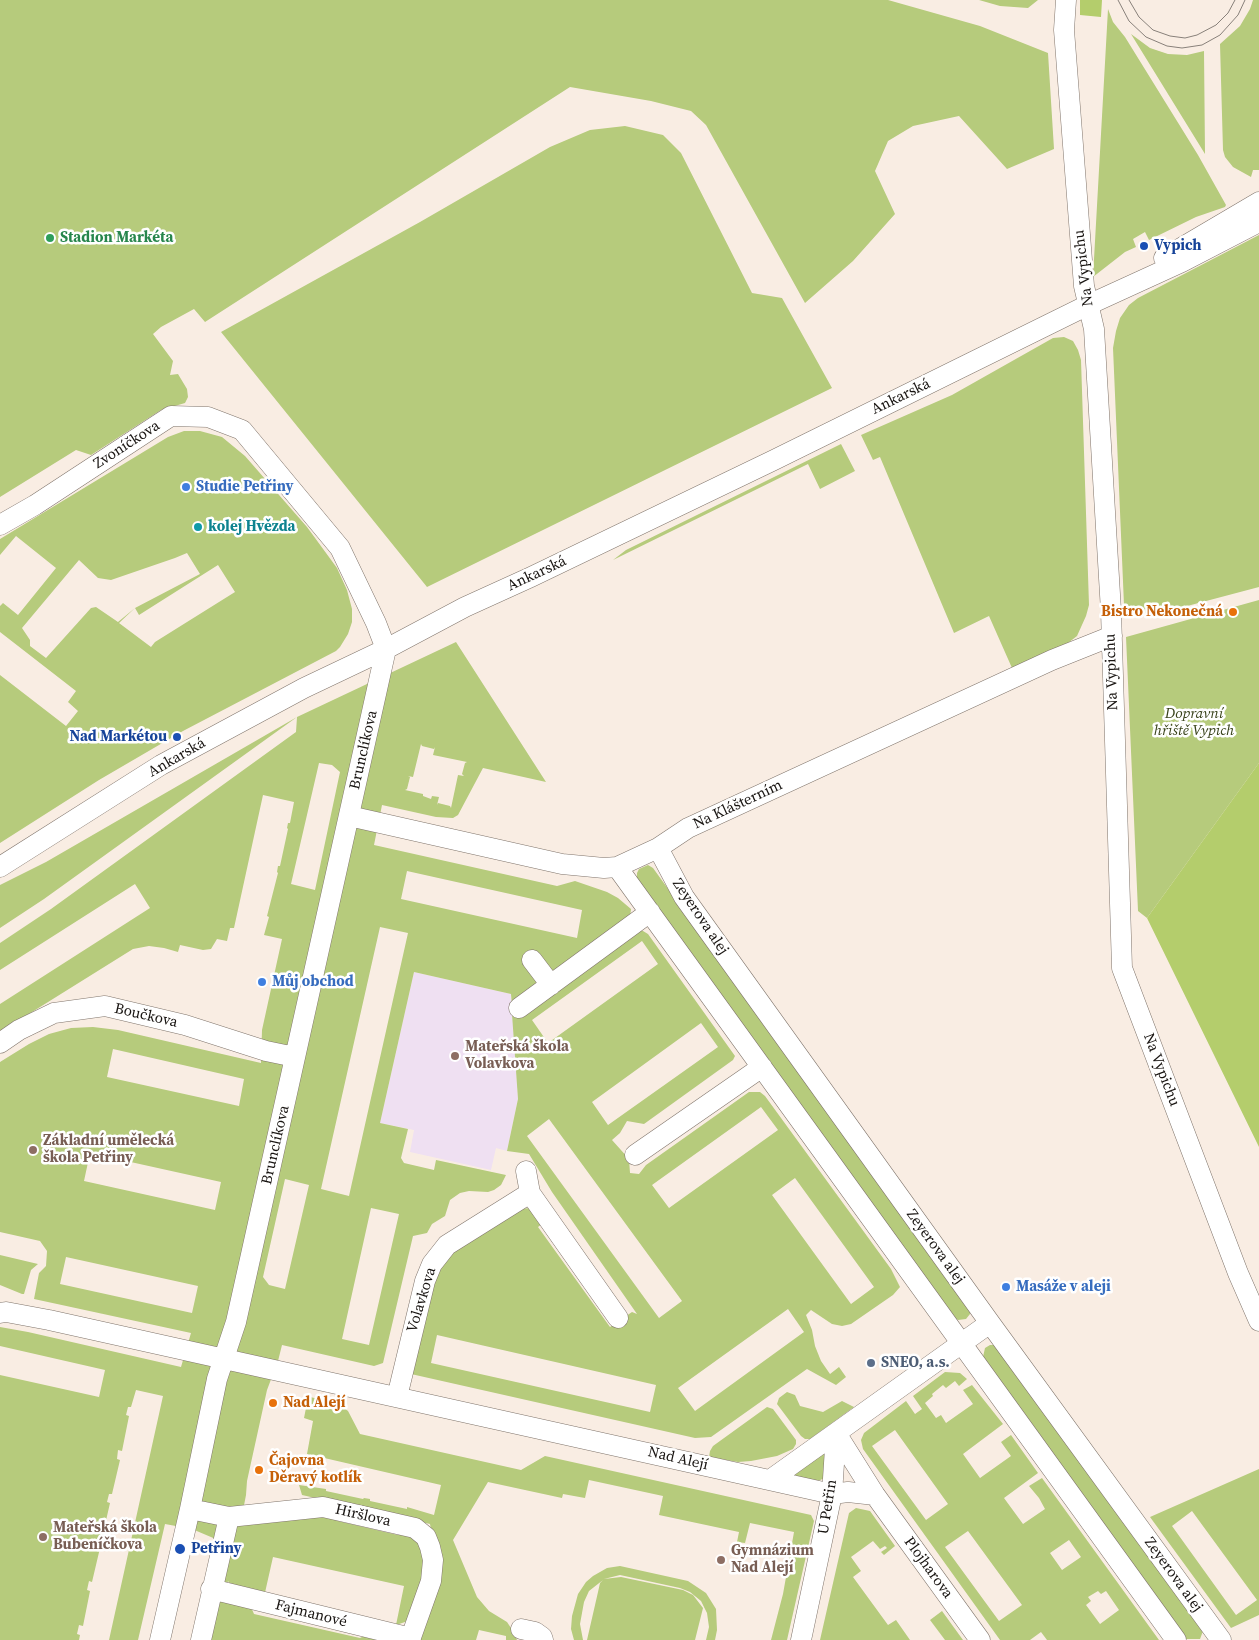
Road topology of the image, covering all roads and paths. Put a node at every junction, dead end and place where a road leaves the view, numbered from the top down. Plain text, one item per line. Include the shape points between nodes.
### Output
1 (1066, 0) edge
2 (1259, 202) edge
3 (1259, 222) edge
4 (1088, 305) junction
5 (0, 525) edge
6 (1112, 636) junction
7 (386, 649) junction
8 (349, 816) junction
9 (658, 848) junction
10 (0, 867) edge
11 (617, 867) junction
12 (650, 912) junction
13 (532, 960) dead end
14 (551, 985) junction
15 (519, 1008) dead end
16 (0, 1043) edge
17 (295, 1057) junction
18 (762, 1067) junction
19 (635, 1155) dead end
20 (526, 1171) dead end
21 (530, 1193) junction
22 (0, 1312) edge
23 (618, 1318) dead end
24 (1259, 1321) edge
25 (990, 1323) junction
26 (962, 1344) junction
27 (224, 1358) junction
28 (397, 1397) junction
29 (836, 1433) junction
30 (770, 1480) junction
31 (832, 1494) junction
32 (875, 1495) junction
33 (190, 1509) junction
34 (229, 1517) junction
35 (211, 1590) junction
36 (521, 1628) dead end
37 (410, 1639) edge
38 (160, 1640) edge
39 (201, 1640) edge
40 (542, 1640) edge
41 (801, 1640) edge
42 (980, 1640) edge
43 (1176, 1640) edge
44 (1221, 1640) edge

1 - 4 street, Na Vypichu via 1064,30
2 - 4 street, Ankarská
3 - 4 street, Ankarská
4 - 6 street, Na Vypichu via 1094,329
4 - 7 street, Ankarská via 465,607
5 - 7 street, Zvoníčkova via 171,416 208,417 242,430 340,548
6 - 9 street, Na Klášterním via 1043,664 688,828
6 - 24 street, Na Vypichu via 1122,968 1234,1264
7 - 8 street, Brunclíkova
7 - 10 street, Ankarská via 304,688 161,766
8 - 11 street, Na Klášterním via 562,864
8 - 17 street, Brunclíkova
9 - 11 street, Na Klášterním
9 - 25 street, Zeyerova alej via 684,897
11 - 12 street
12 - 14 street
12 - 18 street
13 - 14 street
14 - 15 street
16 - 17 street, Boučkova via 54,1013 105,1006 185,1024 266,1051
17 - 27 street, Brunclíkova via 236,1322
18 - 19 street
18 - 26 street
20 - 21 street
21 - 23 street
21 - 28 street, Volavkova via 447,1245 432,1264
22 - 27 street, Nad Alejí
25 - 26 street
25 - 44 street, Zeyerova alej
26 - 29 street
26 - 43 street
27 - 28 street, Nad Alejí
27 - 33 street, Brunclíkova
28 - 30 street, Nad Alejí
29 - 30 street
29 - 31 street, U Petřin
29 - 32 street, Plojharova
30 - 31 street, Nad Alejí
31 - 32 street
31 - 41 street, U Petřin
32 - 42 street, Plojharova
33 - 34 street, Hiršlova
33 - 38 street, Brunclíkova
34 - 35 street
34 - 37 street, Hiršlova via 323,1508 415,1528 426,1536 432,1560 431,1581
35 - 37 street, Fajmanové
35 - 39 street
36 - 40 street via 535,1632

